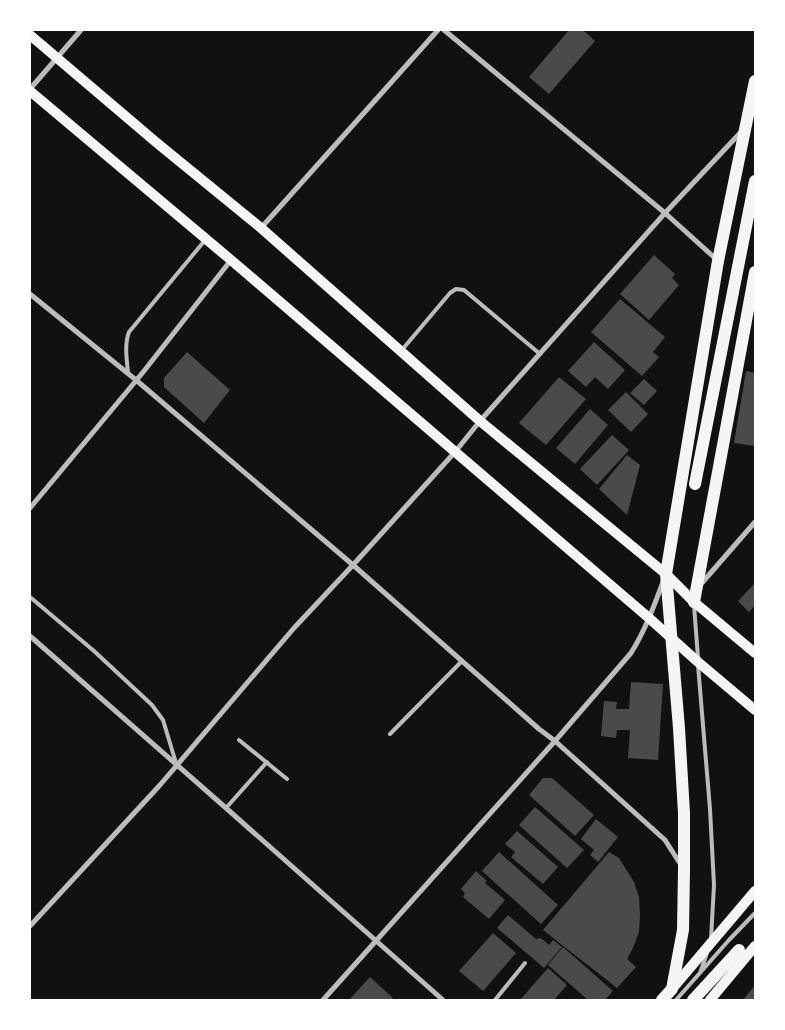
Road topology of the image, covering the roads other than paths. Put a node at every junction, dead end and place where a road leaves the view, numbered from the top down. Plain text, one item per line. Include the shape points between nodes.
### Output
1 (80, 30) edge
2 (438, 30) edge
3 (444, 30) edge
4 (30, 35) edge
5 (56, 58) junction
6 (755, 81) edge
7 (30, 90) edge
8 (746, 126) junction
9 (755, 182) edge
10 (666, 213) junction
11 (260, 228) junction
12 (206, 239) junction
13 (231, 260) junction
14 (718, 261) junction
15 (754, 281) edge
16 (30, 294) edge
17 (401, 351) junction
18 (540, 354) junction
19 (128, 375) junction
20 (136, 380) junction
21 (480, 421) junction
22 (455, 452) junction
23 (695, 484) dead end
24 (30, 508) edge
25 (755, 522) edge
26 (354, 566) junction
27 (666, 574) junction
28 (695, 596) junction
29 (30, 597) edge
30 (649, 618) junction
31 (30, 636) edge
32 (672, 639) junction
33 (755, 653) edge
34 (462, 661) junction
35 (698, 662) junction
36 (755, 710) edge
37 (390, 734) dead end
38 (239, 740) dead end
39 (555, 741) junction
40 (267, 762) junction
41 (177, 765) junction
42 (286, 779) dead end
43 (226, 808) junction
44 (684, 870) junction
45 (755, 891) edge
46 (755, 913) edge
47 (30, 926) edge
48 (376, 941) junction
49 (710, 943) junction
50 (755, 946) edge
51 (739, 950) dead end
52 (525, 963) dead end
53 (700, 972) junction
54 (674, 994) edge
55 (324, 1000) edge
56 (443, 1000) edge
57 (495, 1000) edge
58 (662, 1000) edge
59 (693, 1000) edge
60 (710, 1000) edge

1 - 5 street
2 - 11 street
3 - 10 street
4 - 5 main road
5 - 7 street
5 - 11 main road
6 - 8 main road
7 - 12 main road
8 - 10 street
8 - 14 main road
9 - 23 main road
10 - 14 street
10 - 18 street
11 - 17 main road
12 - 13 main road
12 - 19 lane via 129,332 126,339
13 - 20 street
13 - 22 main road
14 - 27 main road
15 - 28 main road
16 - 19 street
17 - 18 lane via 456,289 464,290
17 - 21 main road
18 - 21 street
19 - 20 street
20 - 24 street
20 - 26 street
21 - 22 street
21 - 27 main road
22 - 26 street
22 - 30 main road
25 - 28 street
26 - 34 street
26 - 41 street via 294,628
27 - 28 main road
27 - 30 street
27 - 32 main road
28 - 33 main road
28 - 35 lane
29 - 41 lane via 152,705 163,720
30 - 32 main road
30 - 39 street via 631,653
31 - 41 street
32 - 35 main road
32 - 44 main road via 684,813
34 - 37 lane
34 - 39 street
35 - 36 main road
35 - 49 lane via 714,876
38 - 40 lane
39 - 44 street via 665,840
39 - 48 street
40 - 42 lane
40 - 43 lane
41 - 43 street
41 - 47 street
43 - 48 street
44 - 54 main road via 682,930
45 - 49 main road
46 - 53 lane
48 - 55 street
48 - 56 street
49 - 53 lane
49 - 54 main road
50 - 60 main road
51 - 59 main road
52 - 57 lane
53 - 54 lane
54 - 58 main road

